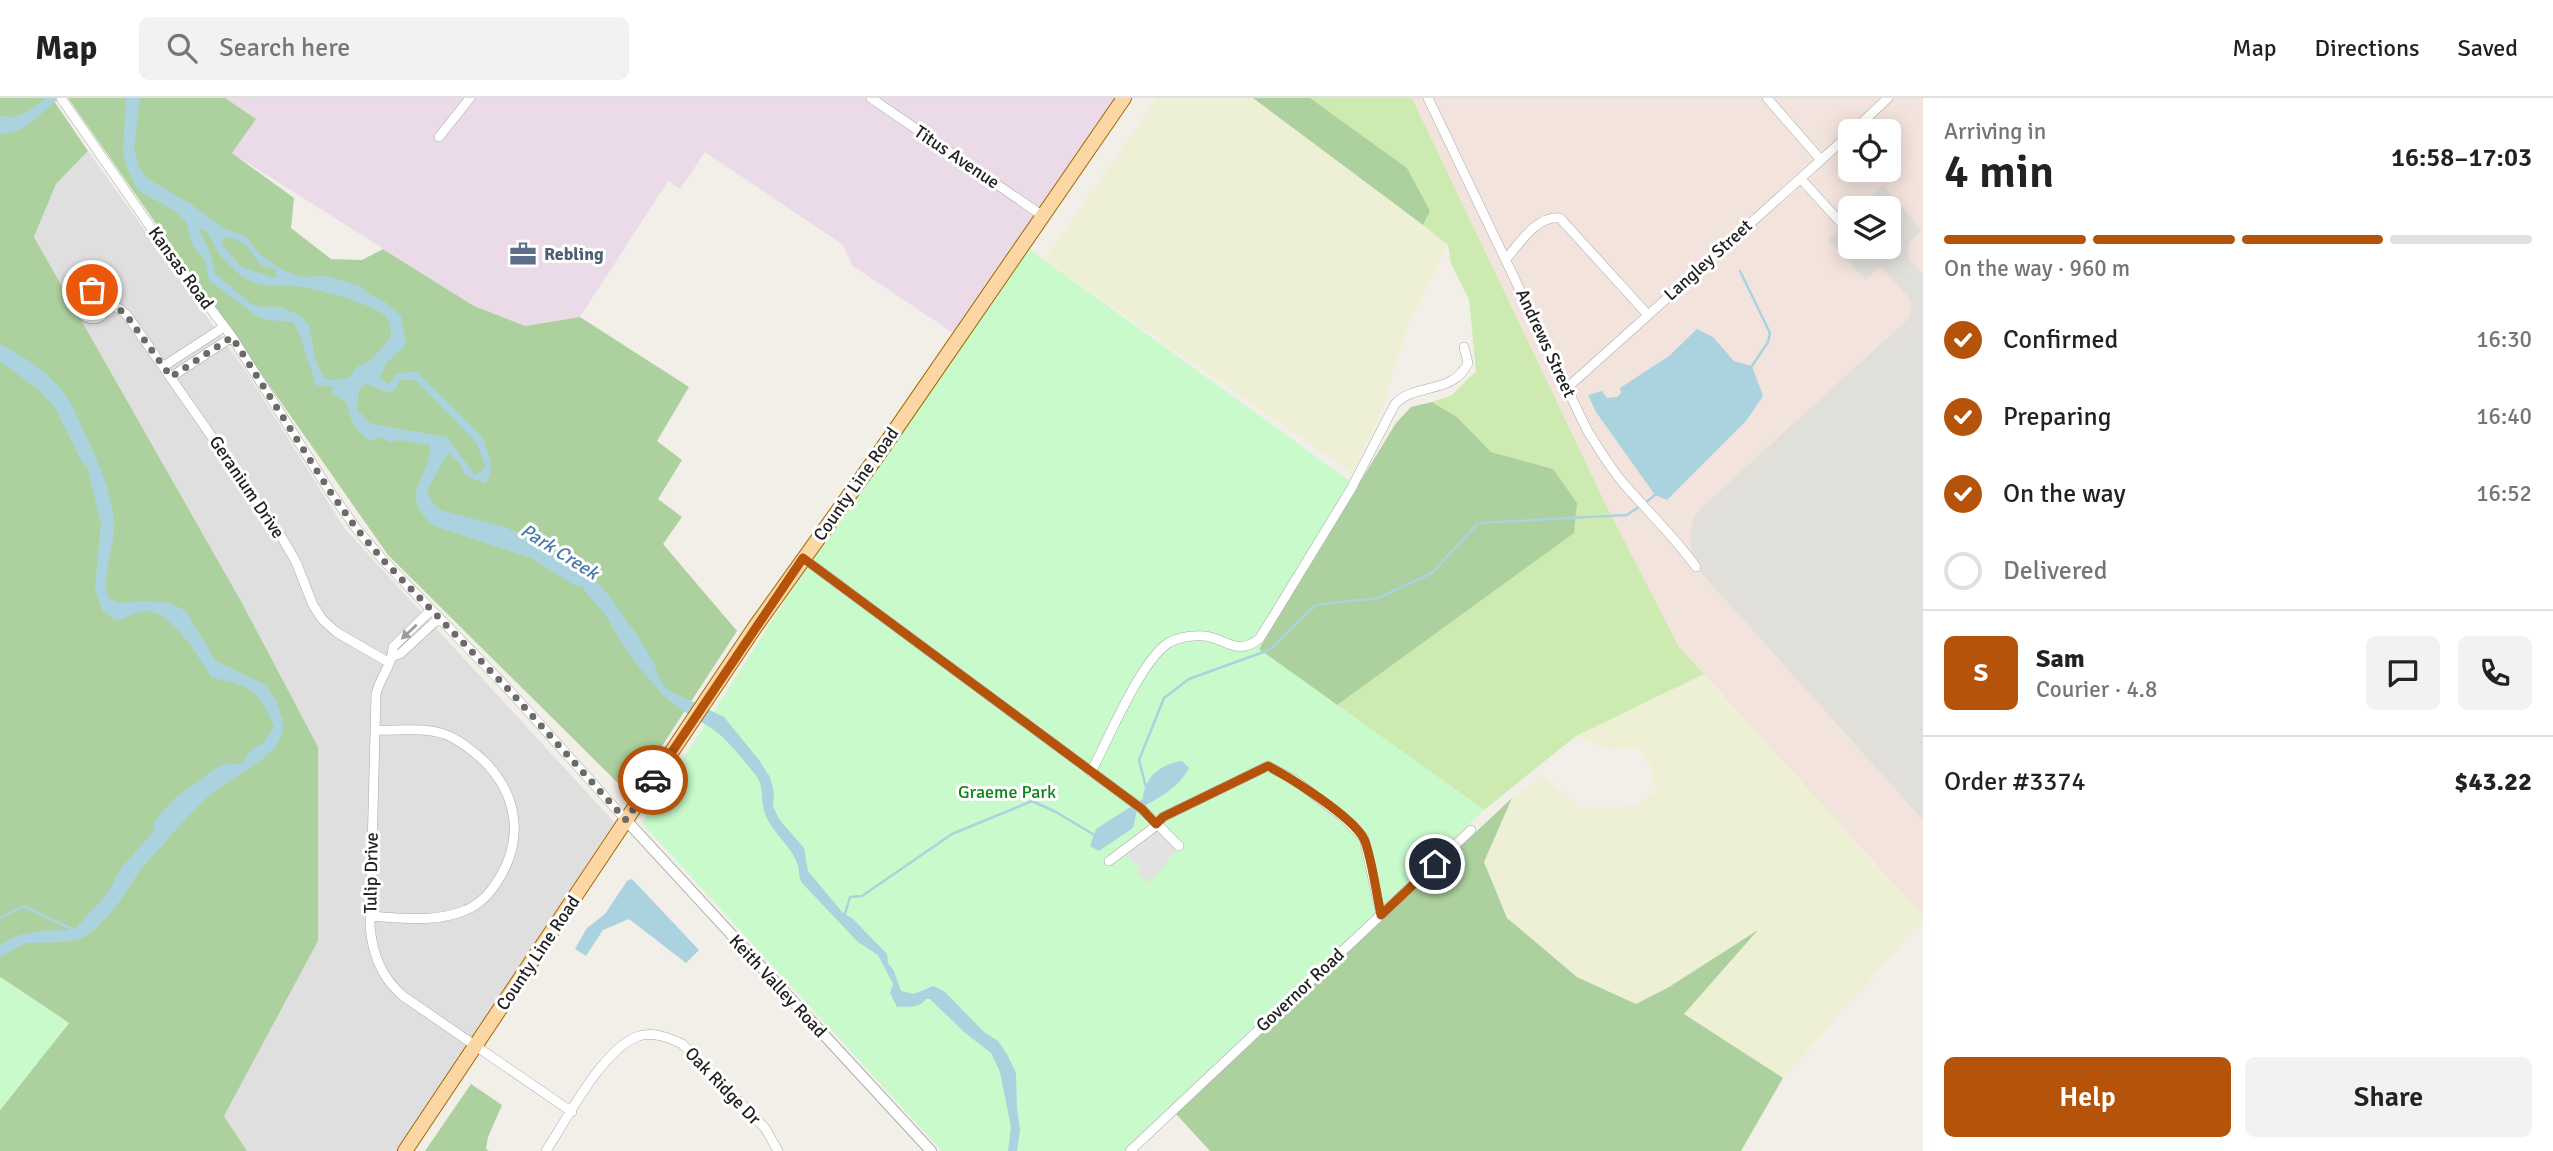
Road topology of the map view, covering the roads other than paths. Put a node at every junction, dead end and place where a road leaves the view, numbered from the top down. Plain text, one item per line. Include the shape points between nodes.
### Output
1 (61, 98) edge
2 (470, 98) edge
3 (871, 98) edge
4 (1124, 98) edge
5 (1427, 98) edge
6 (1767, 98) edge
7 (1888, 98) edge
8 (1866, 119) edge
9 (439, 136) dead end
10 (1838, 145) edge
11 (1821, 160) junction
12 (1801, 179) junction
13 (1043, 216) junction
14 (1838, 220) edge
15 (1506, 259) junction
16 (108, 305) dead end
17 (1648, 315) junction
18 (223, 327) junction
19 (232, 337) junction
20 (1464, 347) dead end
21 (164, 366) junction
22 (171, 377) junction
23 (1568, 387) junction
24 (803, 558) junction
25 (1696, 567) dead end
26 (431, 610) junction
27 (439, 618) junction
28 (391, 659) junction
29 (375, 730) junction
30 (1091, 772) junction
31 (626, 820) junction
32 (1156, 824) junction
33 (1471, 830) dead end
34 (1179, 846) dead end
35 (1109, 861) dead end
36 (1381, 915) junction
37 (370, 916) junction
38 (476, 1046) junction
39 (572, 1112) junction
40 (405, 1151) edge
41 (546, 1151) edge
42 (778, 1151) edge
43 (931, 1151) edge
44 (1130, 1151) edge

1 - 18 street, Kansas Road
2 - 9 street
3 - 13 street, Titus Avenue
4 - 13 main road, County Line Road
5 - 15 street, Andrews Street
6 - 11 street
7 - 8 street, Langley Street
10 - 11 street, Langley Street
11 - 12 street, Langley Street
12 - 14 street
12 - 17 street, Langley Street
13 - 24 main road, County Line Road
15 - 17 street via 1545,220 1560,218
15 - 23 street, Andrews Street
16 - 21 street, Geranium Drive via 127,316
17 - 23 street, Langley Street
18 - 19 street, Kansas Road
18 - 21 street
19 - 22 street
19 - 26 street, Kansas Road via 356,528
20 - 30 street via 1468,363 1457,378 1444,386 1403,395 1395,404 1351,489 1260,638 1235,647 1207,636 1168,644 1141,676
21 - 22 street, Geranium Drive
22 - 28 street, Geranium Drive via 289,550 322,619 336,632
23 - 25 street, Andrews Street via 1603,456
24 - 30 street
24 - 31 main road, County Line Road
26 - 27 street, Kansas Road
26 -> 28 street, Tulip Drive via 393,647
27 - 28 street
27 - 31 street, Kansas Road
28 - 29 street, Tulip Drive via 376,694
29 - 37 street, Tulip Drive
29 - 37 street via 441,733 461,742 504,787 515,816 515,834 497,883 467,910 415,919
30 - 32 street
31 - 38 main road, County Line Road
31 - 43 street, Keith Valley Road
32 - 34 street
32 - 35 street
32 - 36 street via 1268,766 1296,781 1364,838
33 - 36 street, Governor Road
36 - 44 street, Governor Road
37 - 38 street, Tulip Drive via 373,950 390,984
38 - 39 street, Tulip Drive
38 - 40 main road, County Line Road
39 - 41 street, Oak Ridge Dr
39 - 42 street, Oak Ridge Dr via 612,1054 638,1035 656,1035 682,1044 765,1128

